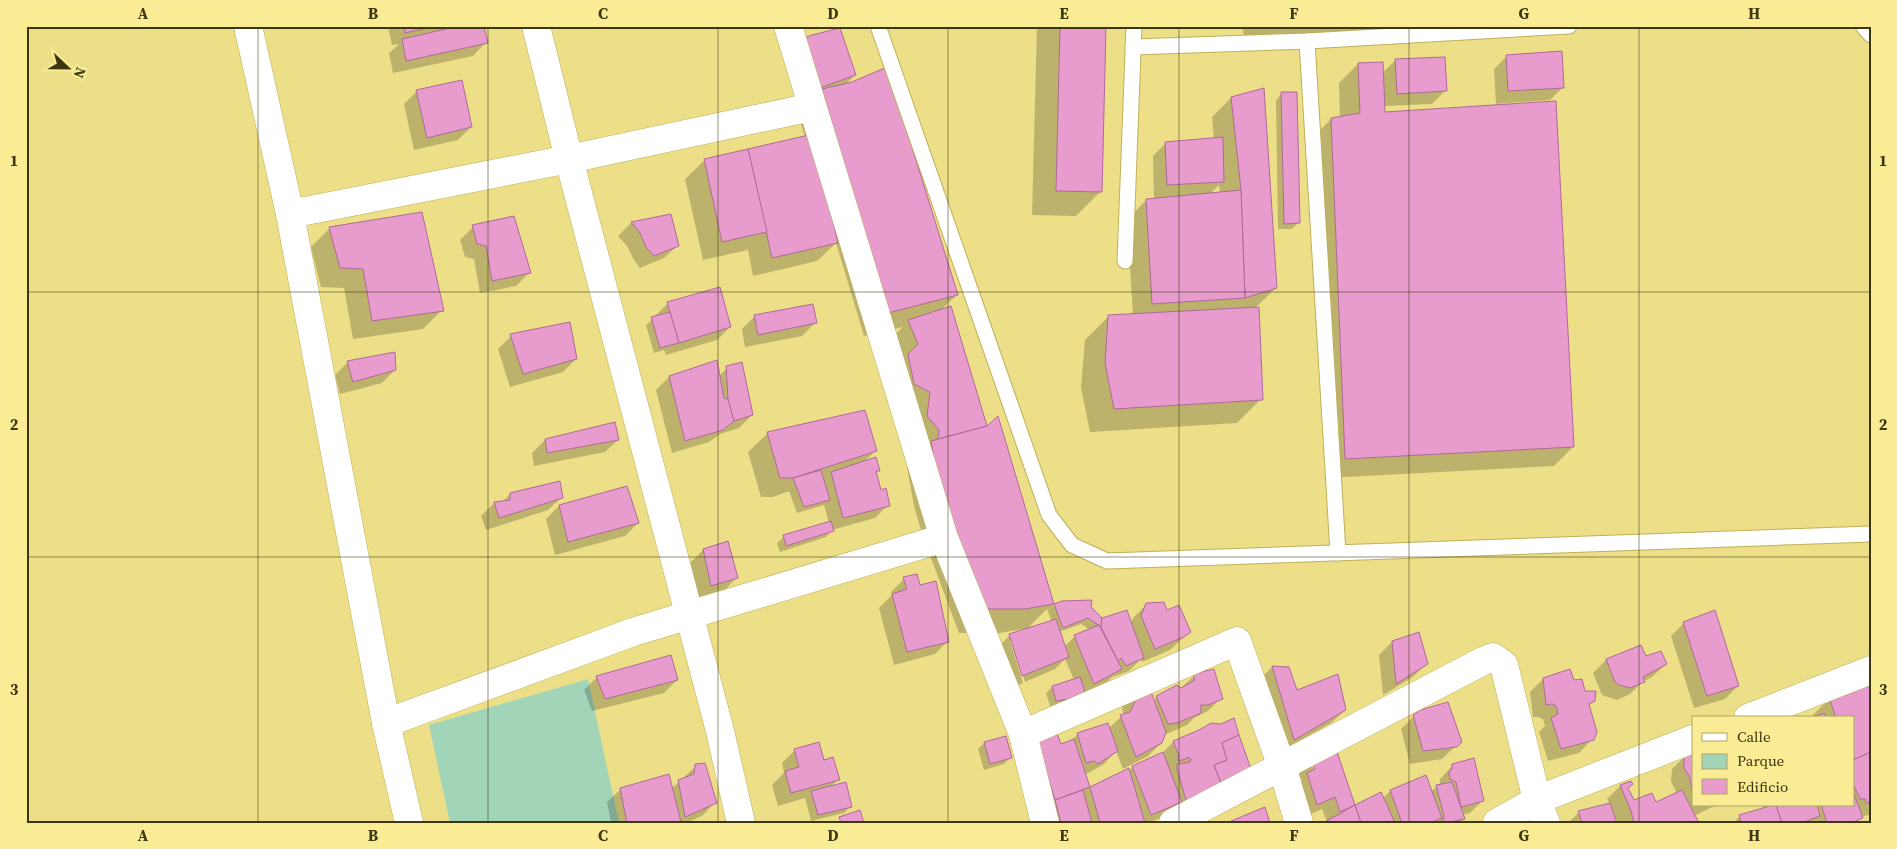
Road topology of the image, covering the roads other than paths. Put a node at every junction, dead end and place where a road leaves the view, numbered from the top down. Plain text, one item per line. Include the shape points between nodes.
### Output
1 (248, 26) edge
2 (536, 26) edge
3 (788, 26) edge
4 (878, 26) edge
5 (1134, 26) edge
6 (1569, 26) edge
7 (1863, 26) edge
8 (1871, 35) edge
9 (1307, 42) junction
10 (1133, 47) junction
11 (812, 107) junction
12 (569, 159) junction
13 (290, 214) junction
14 (1125, 261) dead end
15 (1871, 534) edge
16 (944, 538) junction
17 (1338, 553) junction
18 (690, 615) junction
19 (1871, 670) edge
20 (1753, 716) edge
21 (386, 723) junction
22 (1023, 734) junction
23 (1692, 739) edge
24 (1282, 767) junction
25 (1542, 811) edge
26 (409, 823) edge
27 (741, 823) edge
28 (1045, 823) edge
29 (1173, 823) edge
30 (1299, 823) edge
31 (1497, 823) edge

1 - 13 street
2 - 12 street
3 - 11 street
4 - 17 lane via 1049,515 1072,546 1107,561
5 - 10 lane
6 - 9 lane
7 - 8 lane
9 - 10 lane
9 - 17 lane
10 - 14 lane
11 - 12 street
11 - 16 street
12 - 13 street
12 - 18 street
13 - 21 street
15 - 17 lane
16 - 18 street
16 - 22 street
18 - 21 street via 633,632
18 - 27 street
19 - 20 street
21 - 26 street
22 - 24 street via 1238,641
22 - 28 street
23 - 25 street
24 - 25 street via 1494,657 1504,665
24 - 29 street
24 - 30 street
25 - 31 street

